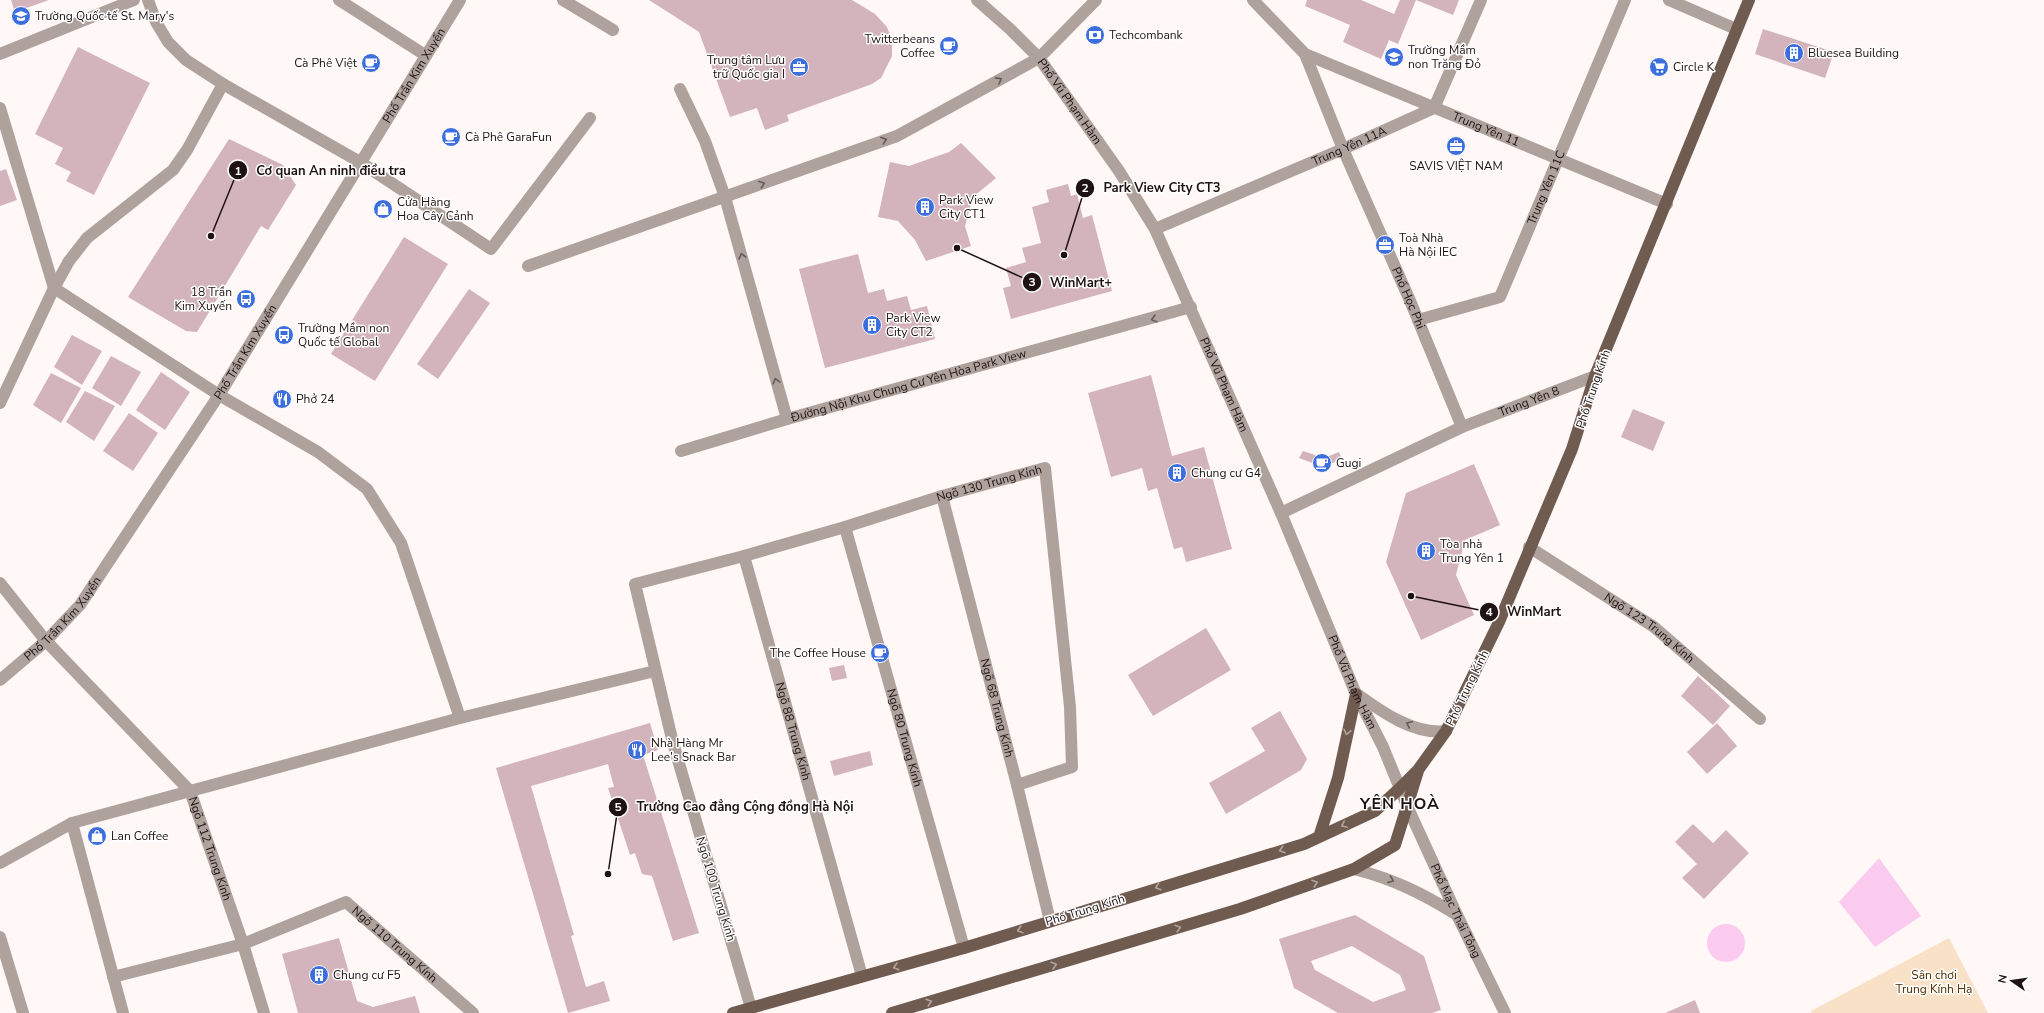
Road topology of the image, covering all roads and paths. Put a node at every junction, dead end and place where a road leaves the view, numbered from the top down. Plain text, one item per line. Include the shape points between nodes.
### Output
1 (134, 0) edge
2 (148, 0) edge
3 (339, 0) edge
4 (460, 0) edge
5 (563, 0) edge
6 (977, 0) edge
7 (1096, 0) edge
8 (1253, 0) edge
9 (1481, 0) edge
10 (1625, 0) edge
11 (1669, 0) edge
12 (1749, 0) edge
13 (1736, 29) junction
14 (613, 30) dead end
15 (0, 54) edge
16 (1304, 54) junction
17 (425, 55) junction
18 (1039, 58) junction
19 (223, 84) junction
20 (680, 89) dead end
21 (0, 108) edge
22 (1434, 108) junction
23 (590, 118) dead end
24 (1343, 149) junction
25 (1558, 159) junction
26 (360, 162) junction
27 (725, 197) junction
28 (1667, 204) junction
29 (1155, 229) junction
30 (528, 266) dead end
31 (54, 288) junction
32 (1191, 307) junction
33 (1418, 320) junction
34 (1595, 376) junction
35 (218, 395) junction
36 (1, 397) edge
37 (787, 419) junction
38 (1462, 427) junction
39 (681, 451) dead end
40 (942, 496) junction
41 (1281, 513) junction
42 (845, 527) junction
43 (1529, 547) junction
44 (744, 556) junction
45 (0, 583) edge
46 (635, 584) joint
47 (46, 641) junction
48 (655, 670) junction
49 (0, 680) edge
50 (1356, 694) junction
51 (460, 718) junction
52 (1760, 719) dead end
53 (1446, 731) junction
54 (1418, 770) junction
55 (1017, 785) junction
56 (1400, 789) junction
57 (190, 791) junction
58 (1408, 808) junction
59 (72, 823) junction
60 (1319, 837) junction
61 (0, 863) edge
62 (1354, 869) junction
63 (1456, 915) junction
64 (1050, 921) junction
65 (0, 937) edge
66 (243, 944) junction
67 (964, 948) junction
68 (862, 976) junction
69 (113, 977) junction
70 (751, 1008) junction
71 (23, 1013) edge
72 (123, 1013) edge
73 (264, 1013) edge
74 (473, 1013) edge
75 (734, 1013) edge
76 (892, 1013) edge
77 (1505, 1013) edge

1 - 15 street
2 - 19 street via 156,22 168,42 186,60
3 - 17 street
4 - 17 street, Phố Trần Kim Xuyến
5 - 14 street
6 - 18 street, Phố Vũ Phạm Hàm
7 - 18 street
8 - 16 street, Phố Học Phi
9 - 22 street
10 - 25 street, Trung Yên 11C
11 - 13 street
12 - 13 main road, Phố Trung Kính
13 - 28 main road, Phố Trung Kính
16 - 22 street, Trung Yên 11
16 - 24 street, Phố Học Phi
17 - 26 street, Phố Trần Kim Xuyến
27 -> 18 street via 898,136
18 - 29 street, Phố Vũ Phạm Hàm via 1119,171
19 - 26 street
19 - 31 street via 187,150 172,170 87,238 69,261
20 - 27 street, Đường Nội Khu Chung Cư Yên Hòa Park View via 705,141
21 - 31 street
22 - 24 street, Trung Yên 11A
22 - 25 street, Trung Yên 11
23 - 26 street via 490,249
24 - 29 street, Trung Yên 11A
24 - 33 street, Phố Học Phi
25 - 28 street, Trung Yên 11
25 - 33 street, Trung Yên 11C via 1500,297
26 - 35 street, Phố Trần Kim Xuyến
27 - 30 street
37 -> 27 street, Đường Nội Khu Chung Cư Yên Hòa Park View
28 - 34 main road, Phố Trung Kính
29 - 32 street, Phố Vũ Phạm Hàm
31 - 35 street
31 - 36 street
32 -> 37 street, Đường Nội Khu Chung Cư Yên Hòa Park View
32 - 41 street, Phố Vũ Phạm Hàm
33 - 38 street, Phố Học Phi
34 - 38 street, Trung Yên 8
34 - 43 main road, Phố Trung Kính via 1572,448
35 - 47 street, Phố Trần Kim Xuyến via 80,605
35 - 51 street via 318,452 367,490 401,544
37 - 39 street
38 - 41 street
40 - 42 street, Ngõ 130 Trung Kính
40 - 55 street, Ngõ 68 Trung Kính
40 - 55 street, Ngõ 130 Trung Kính via 1045,468 1070,707 1072,767
41 - 50 street, Phố Vũ Phạm Hàm
42 - 44 street, Ngõ 130 Trung Kính
42 - 67 street, Ngõ 80 Trung Kính
43 - 52 street, Ngõ 123 Trung Kính via 1654,627
43 - 53 main road, Phố Trung Kính via 1499,622
44 - 46 street, Ngõ 130 Trung Kính
44 - 68 street, Ngõ 88 Trung Kính
45 - 47 street, Ngõ 112 Trung Kính
46 - 48 street, Ngõ 100 Trung Kính
47 - 49 street, Phố Trần Kim Xuyến
47 - 57 street, Ngõ 112 Trung Kính
48 - 51 street
48 - 70 street, Ngõ 100 Trung Kính via 673,743
53 -> 50 street via 1423,731 1380,710
50 - 56 street, Phố Vũ Phạm Hàm via 1383,747
50 -> 60 main road via 1338,778
51 - 57 street
53 - 54 main road, Phố Trung Kính
54 - 56 main road, Phố Trung Kính
54 - 58 main road, Phố Trung Kính
55 - 64 street, Ngõ 68 Trung Kính
56 - 58 street, Phố Vũ Phạm Hàm
56 -> 60 main road, Phố Trung Kính via 1375,811
57 - 59 street
57 - 66 street, Ngõ 112 Trung Kính
58 - 62 main road, Phố Trung Kính via 1395,845
58 - 63 street, Phố Mạc Thái Tông
59 - 61 street
59 - 69 street
60 -> 64 main road, Phố Trung Kính via 1304,844
62 -> 63 street via 1407,886
76 -> 62 main road, Phố Trung Kính via 1240,909
63 - 77 street, Phố Mạc Thái Tông
64 -> 67 main road, Phố Trung Kính
65 - 71 street
66 - 69 street
66 - 73 street, Ngõ 112 Trung Kính
66 - 74 street, Ngõ 110 Trung Kính via 346,902
67 -> 68 main road, Phố Trung Kính
68 - 70 main road, Phố Trung Kính
69 - 72 street
70 - 75 main road, Phố Trung Kính

